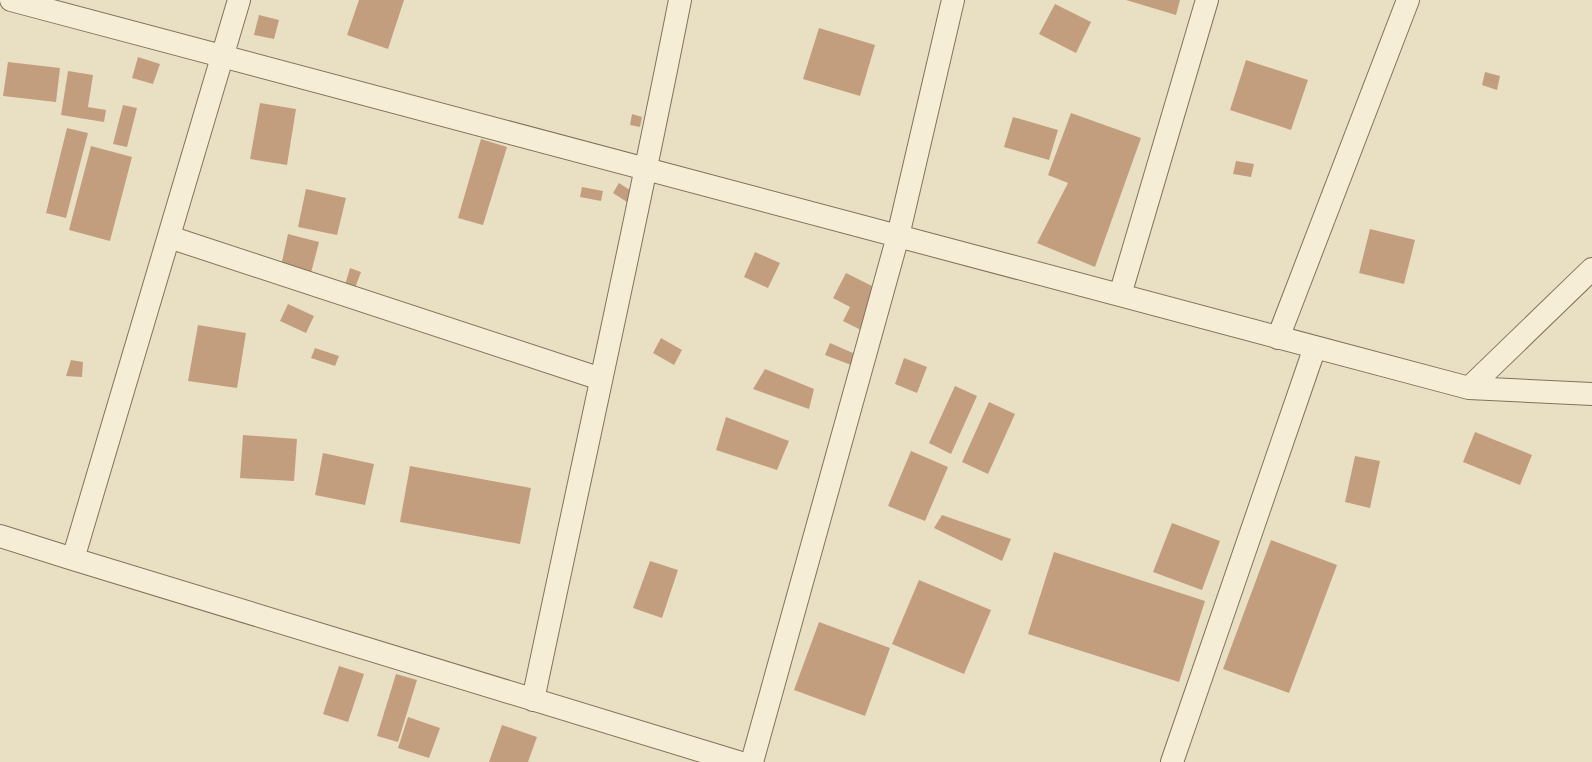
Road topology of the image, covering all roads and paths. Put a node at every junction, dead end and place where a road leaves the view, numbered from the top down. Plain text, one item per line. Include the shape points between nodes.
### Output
1 (11, 0) edge
2 (239, 0) edge
3 (680, 0) edge
4 (953, 0) edge
5 (1207, 0) edge
6 (1408, 0) edge
7 (222, 56) junction
8 (647, 169) junction
9 (898, 236) junction
10 (169, 237) junction
11 (1592, 269) edge
12 (1120, 296) junction
13 (1278, 338) junction
14 (1315, 347) junction
15 (601, 379) junction
16 (1469, 388) junction
17 (1592, 394) edge
18 (0, 536) edge
19 (73, 559) junction
20 (533, 700) junction
21 (738, 762) edge
22 (752, 762) edge
23 (1172, 762) edge

1 - 7 street
2 - 7 street
3 - 8 street
4 - 9 street
5 - 12 street
6 - 13 street
7 - 8 street
7 - 10 street
8 - 9 street
8 - 15 street
9 - 12 street
9 - 22 street
10 - 15 street
10 - 19 street
11 - 16 street
12 - 13 street
13 - 14 street
14 - 16 street
14 - 23 street
15 - 20 street
16 - 17 street
18 - 19 street
19 - 20 street
20 - 21 street

